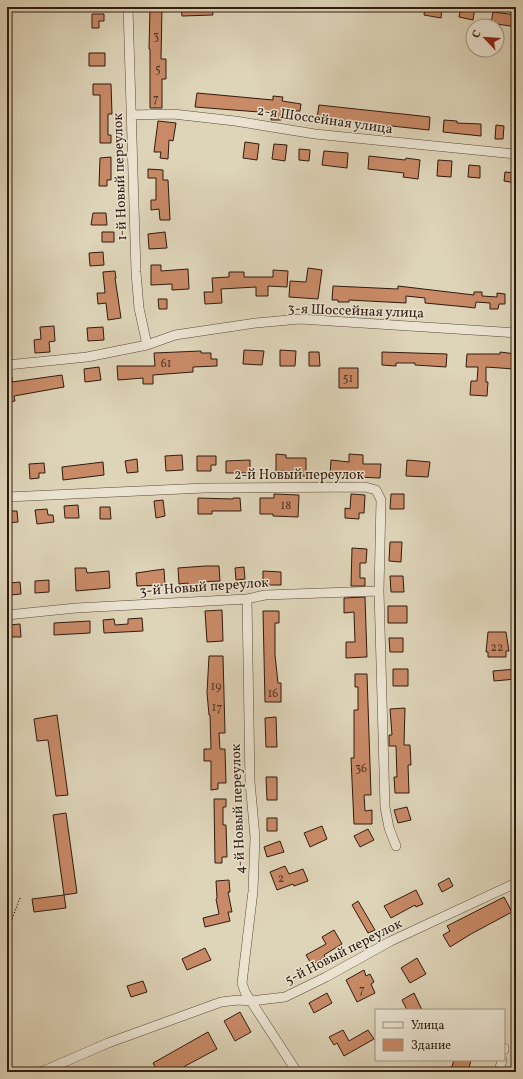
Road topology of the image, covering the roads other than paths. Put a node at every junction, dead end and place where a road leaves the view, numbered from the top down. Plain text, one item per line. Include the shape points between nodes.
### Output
1 (128, 7) edge
2 (131, 115) junction
3 (516, 154) edge
4 (516, 332) edge
5 (147, 345) junction
6 (7, 365) edge
7 (7, 497) edge
8 (379, 590) junction
9 (247, 599) junction
10 (7, 615) edge
11 (396, 846) dead end
12 (516, 882) edge
13 (251, 1002) junction
14 (502, 1061) edge
15 (41, 1072) edge
16 (297, 1072) edge
17 (499, 1072) edge

1 - 2 street, 1-й Новый переулок
2 - 3 street, 2-я Шоссейная улица via 173,114 373,141
2 - 5 street, 1-й Новый переулок via 136,272 139,308
4 - 5 street, 3-я Шоссейная улица via 300,319 176,335
5 - 6 street, 3-я Шоссейная улица via 87,357
7 - 8 street, 2-й Новый переулок via 205,488 371,487 379,494 381,500
8 - 9 street, 3-й Новый переулок via 265,595
8 - 11 street, 2-й Новый переулок via 385,807
9 - 10 street, 3-й Новый переулок via 76,608
9 - 13 street, 4-й Новый переулок via 250,782 256,837 254,891 242,983 244,992
12 - 13 street, 5-й Новый переулок via 391,941 285,997
13 - 15 street, 5-й Новый переулок via 221,1002 108,1043
13 - 16 street, 4-й Новый переулок
14 - 17 street

